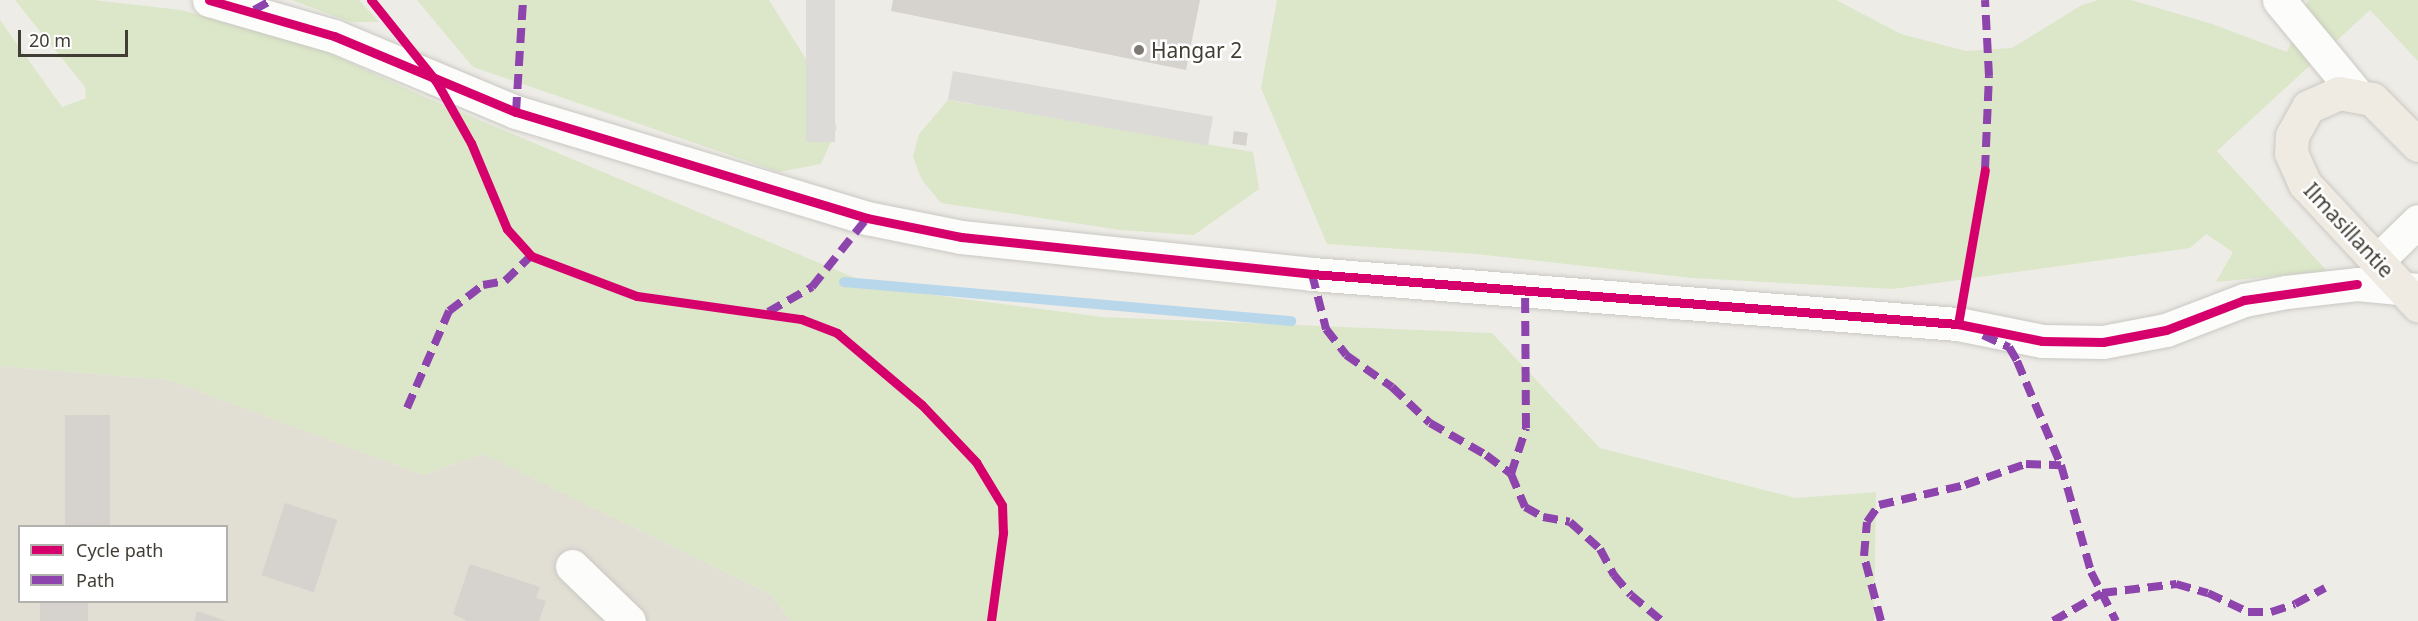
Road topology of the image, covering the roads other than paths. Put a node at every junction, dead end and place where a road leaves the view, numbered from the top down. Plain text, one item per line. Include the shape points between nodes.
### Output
1 (209, 0) edge
2 (2279, 0) edge
3 (2356, 93) junction
4 (2418, 145) edge
5 (2418, 221) edge
6 (2377, 261) junction
7 (2412, 294) edge
8 (572, 566) dead end
9 (629, 621) edge

1 - 7 lane via 334,36 516,112 867,218 961,237 1312,274 1958,324 2042,341 2103,342 2166,330 2244,300 2286,292 2357,284
2 - 3 lane
3 - 4 main road via 2386,110
3 - 6 main road, Ilmasillantie via 2323,97 2308,107 2292,136 2291,153 2305,184
5 - 6 lane
6 - 7 main road, Ilmasillantie
8 - 9 lane

